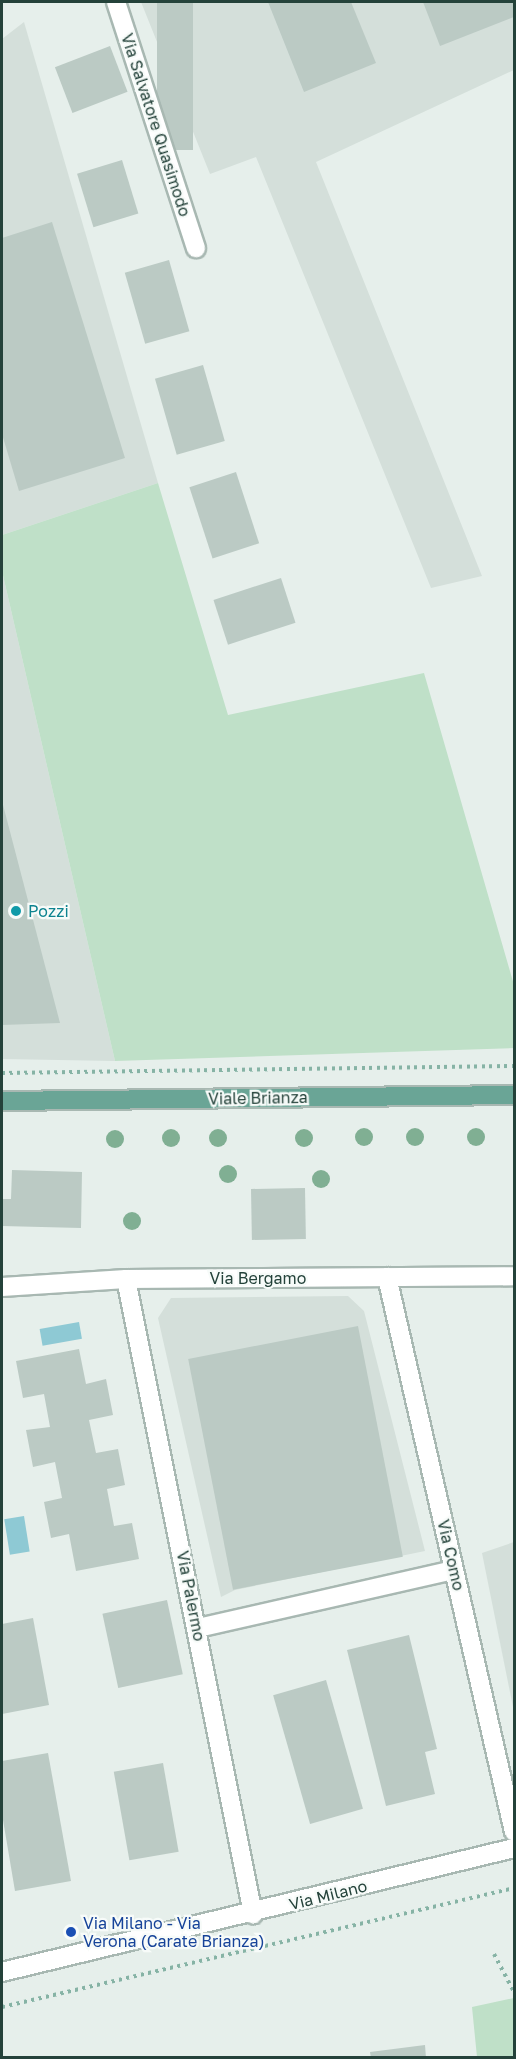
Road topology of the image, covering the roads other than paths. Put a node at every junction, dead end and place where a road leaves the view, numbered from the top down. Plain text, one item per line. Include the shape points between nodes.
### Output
1 (116, 2) edge
2 (196, 248) dead end
3 (514, 1095) edge
4 (2, 1101) edge
5 (514, 1276) edge
6 (387, 1277) junction
7 (126, 1279) junction
8 (2, 1287) edge
9 (454, 1570) junction
10 (198, 1628) junction
11 (514, 1832) edge
12 (514, 1848) edge
13 (253, 1914) junction
14 (2, 1972) edge

1 - 2 street, Via Salvatore Quasimodo
3 - 4 main road, Viale Brianza
5 - 6 street, Via Bergamo
6 - 7 street, Via Bergamo
6 - 9 street, Via Como
7 - 8 street, Via Bergamo
7 - 10 street, Via Palermo
9 - 10 street
9 - 11 street, Via Como
10 - 13 street, Via Palermo
12 - 13 street, Via Milano
13 - 14 street, Via Milano

